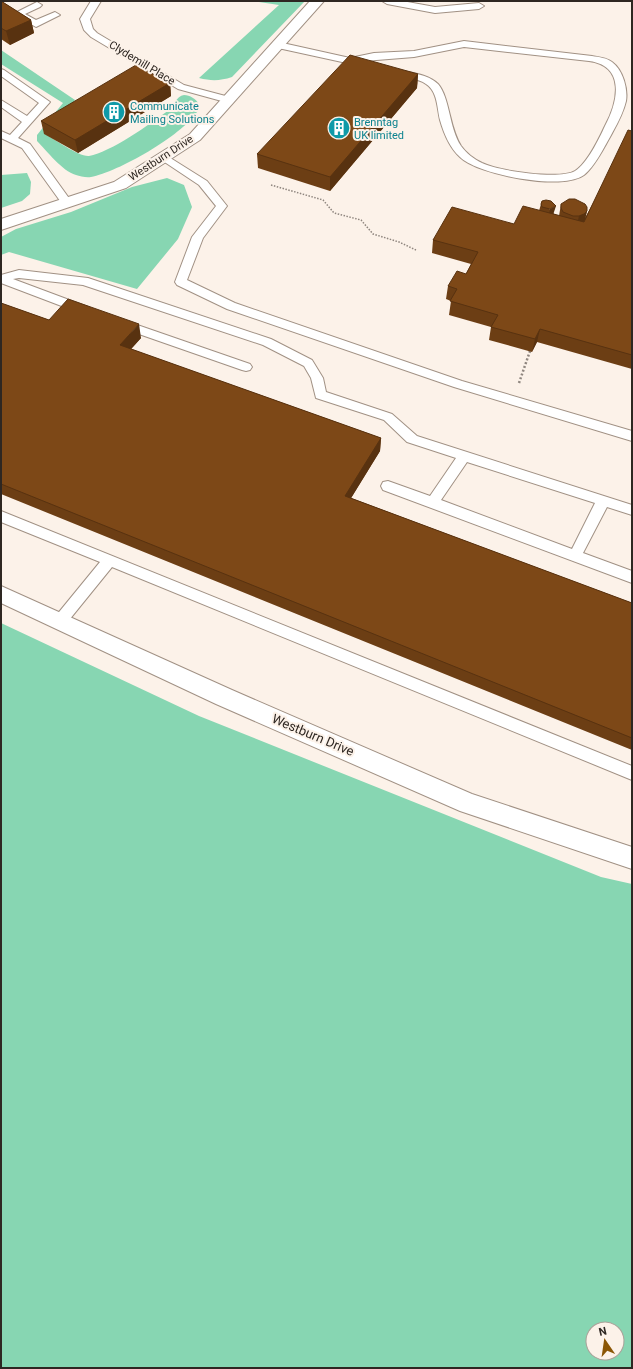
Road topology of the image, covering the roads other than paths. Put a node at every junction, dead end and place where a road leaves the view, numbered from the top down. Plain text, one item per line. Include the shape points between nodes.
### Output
1 (96, 1) edge
2 (317, 1) edge
3 (387, 1) edge
4 (479, 6) dead end
5 (278, 45) junction
6 (352, 60) junction
7 (374, 66) edge
8 (388, 70) edge
9 (1, 72) edge
10 (229, 100) junction
11 (1, 103) edge
12 (28, 121) junction
13 (1, 134) edge
14 (12, 139) junction
15 (164, 157) junction
16 (67, 203) junction
17 (1, 225) edge
18 (1, 279) edge
19 (92, 313) edge
20 (106, 318) edge
21 (246, 367) dead end
22 (632, 436) edge
23 (464, 456) junction
24 (388, 486) dead end
25 (603, 501) junction
26 (432, 502) junction
27 (632, 510) edge
28 (1, 516) edge
29 (575, 556) junction
30 (110, 560) junction
31 (632, 577) edge
32 (1, 594) edge
33 (60, 621) junction
34 (632, 774) edge
35 (632, 858) edge

1 - 10 lane, Clydemill Place via 85,19 94,35 181,87
2 - 5 street, Westburn Drive
3 - 4 lane via 435,10
5 - 6 lane
5 - 10 street, Westburn Drive
6 - 7 lane
6 - 8 lane via 414,54 464,44 586,58 603,61 615,70 621,101 599,148 582,171 563,178 524,175 489,169 471,162 460,153 448,132 441,101 434,86 421,79
9 - 12 lane via 45,102
10 - 15 street, Westburn Drive via 195,137
11 - 12 lane
12 - 14 lane
13 - 14 lane
14 - 16 lane via 26,146
15 - 16 street, Westburn Drive via 120,185
15 - 22 lane via 203,183 222,206 198,237 181,282 231,306 458,384
16 - 17 street, Westburn Drive
18 - 19 lane
18 - 23 lane via 19,274 84,281 267,342 308,363 317,378 320,395 388,417 412,439
20 - 21 lane
23 - 25 lane
23 - 26 lane
24 - 26 lane
25 - 27 lane
25 - 29 lane
26 - 29 lane
28 - 30 lane
29 - 31 lane
30 - 33 lane
30 - 34 lane
32 - 33 street, Westburn Drive
33 - 35 street, Westburn Drive via 224,697 468,803

